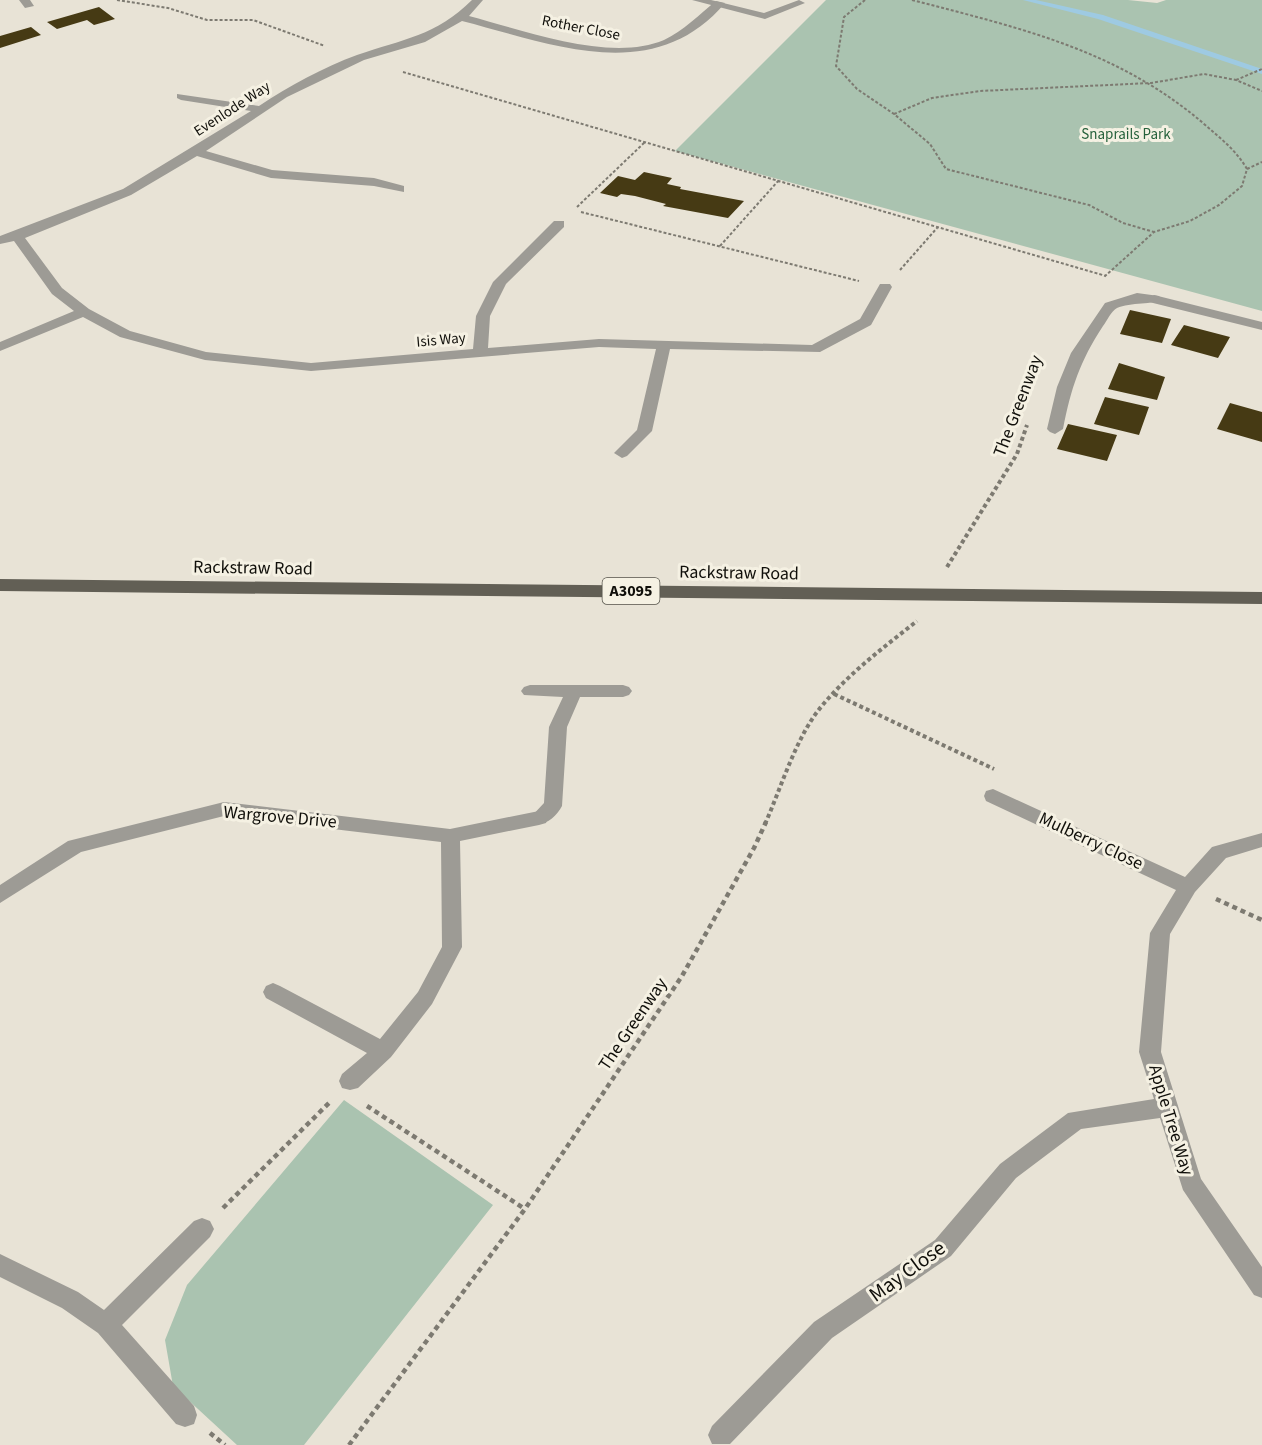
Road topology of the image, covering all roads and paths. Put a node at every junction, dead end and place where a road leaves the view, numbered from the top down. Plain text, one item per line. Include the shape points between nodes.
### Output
1 (117, 0) edge
2 (478, 0) edge
3 (697, 0) edge
4 (865, 0) edge
5 (912, 0) edge
6 (800, 3) dead end
7 (718, 4) junction
8 (461, 16) junction
9 (360, 58) junction
10 (1262, 69) edge
11 (1236, 80) junction
12 (1151, 83) junction
13 (1262, 91) edge
14 (181, 96) dead end
15 (263, 110) junction
16 (894, 114) junction
17 (645, 142) junction
18 (196, 152) junction
19 (1262, 162) edge
20 (1247, 168) junction
21 (779, 180) junction
22 (400, 189) dead end
23 (559, 224) dead end
24 (937, 228) junction
25 (1154, 232) junction
26 (17, 236) junction
27 (0, 240) edge
28 (720, 246) junction
29 (1106, 276) junction
30 (1098, 284) dead end
31 (885, 287) junction
32 (84, 312) junction
33 (1262, 326) edge
34 (664, 344) junction
35 (0, 347) edge
36 (480, 353) junction
37 (1030, 416) dead end
38 (1055, 429) dead end
39 (622, 453) dead end
40 (945, 570) dead end
41 (0, 585) edge
42 (1262, 598) edge
43 (924, 614) dead end
44 (623, 691) dead end
45 (530, 692) dead end
46 (574, 692) junction
47 (834, 694) junction
48 (1000, 771) dead end
49 (993, 796) dead end
50 (450, 836) junction
51 (1262, 840) edge
52 (1188, 887) junction
53 (0, 895) edge
54 (1262, 920) edge
55 (273, 992) dead end
56 (383, 1051) junction
57 (346, 1086) junction
58 (1167, 1107) junction
59 (525, 1209) junction
60 (202, 1229) joint
61 (0, 1265) edge
62 (1262, 1287) edge
63 (106, 1324) junction
64 (185, 1415) dead end
65 (721, 1435) dead end
66 (349, 1445) edge

1 - 9 path via 168,8 207,20 253,20
2 - 8 street, Evenlode Way
3 - 7 street
4 - 16 path via 844,16 836,66 857,88
5 - 12 path via 1070,45
6 - 7 street via 765,16
7 - 8 street, Rother Close via 667,42 628,52 592,49
8 - 9 street, Evenlode Way via 421,40
9 - 15 street, Evenlode Way via 283,95
9 - 17 path
10 - 11 path
11 - 12 path via 1204,74
11 - 13 path
12 - 16 path via 980,91 932,98
12 - 20 path via 1237,152
14 - 15 street
15 - 18 street, Evenlode Way
16 - 25 path via 930,144 946,169 1089,205 1123,223
17 - 21 path
17 - 28 path via 574,210
18 - 22 street via 270,174 374,182
18 - 26 street, Evenlode Way via 128,192
19 - 20 path
20 - 25 path via 1242,186 1218,205 1190,221
21 - 24 path
21 - 28 path
23 - 36 street via 500,282 483,316
24 - 29 path
24 - 31 path
25 - 29 path
26 - 27 street, Evenlode Way
26 - 32 street, Isis Way via 57,291
28 - 31 path
29 - 30 path
31 - 34 street, Isis Way via 866,322 815,349
32 - 35 street
32 - 36 street, Isis Way via 125,334 205,356 311,367
33 - 38 street via 1154,299 1137,297 1110,306 1078,353 1064,387
34 - 36 street, Isis Way via 600,343
34 - 39 street via 644,431
37 - 40 path, The Greenway via 1017,454
41 - 42 main road, Rackstraw Road / A3095
43 - 47 path, The Greenway
44 - 46 street
45 - 46 street
46 - 50 street, Wargrove Drive via 558,727 553,806 539,818
47 - 48 path
47 - 59 path, The Greenway via 820,708 801,742 754,848 682,976
49 - 52 street, Mulberry Close
50 - 53 street, Wargrove Drive via 224,809 75,846
50 - 56 street via 452,947 425,998
51 - 52 street, Apple Tree Way via 1219,852
52 - 54 path
52 - 58 street, Apple Tree Way via 1160,933 1150,1052
55 - 56 street
56 - 57 street
57 - 59 path
57 - 60 path
58 - 62 street, Apple Tree Way via 1191,1183
58 - 65 street, May Close via 1076,1120 1008,1171 943,1248 823,1330
59 - 66 path, The Greenway
60 - 63 street
61 - 63 street via 70,1299
63 - 64 street

